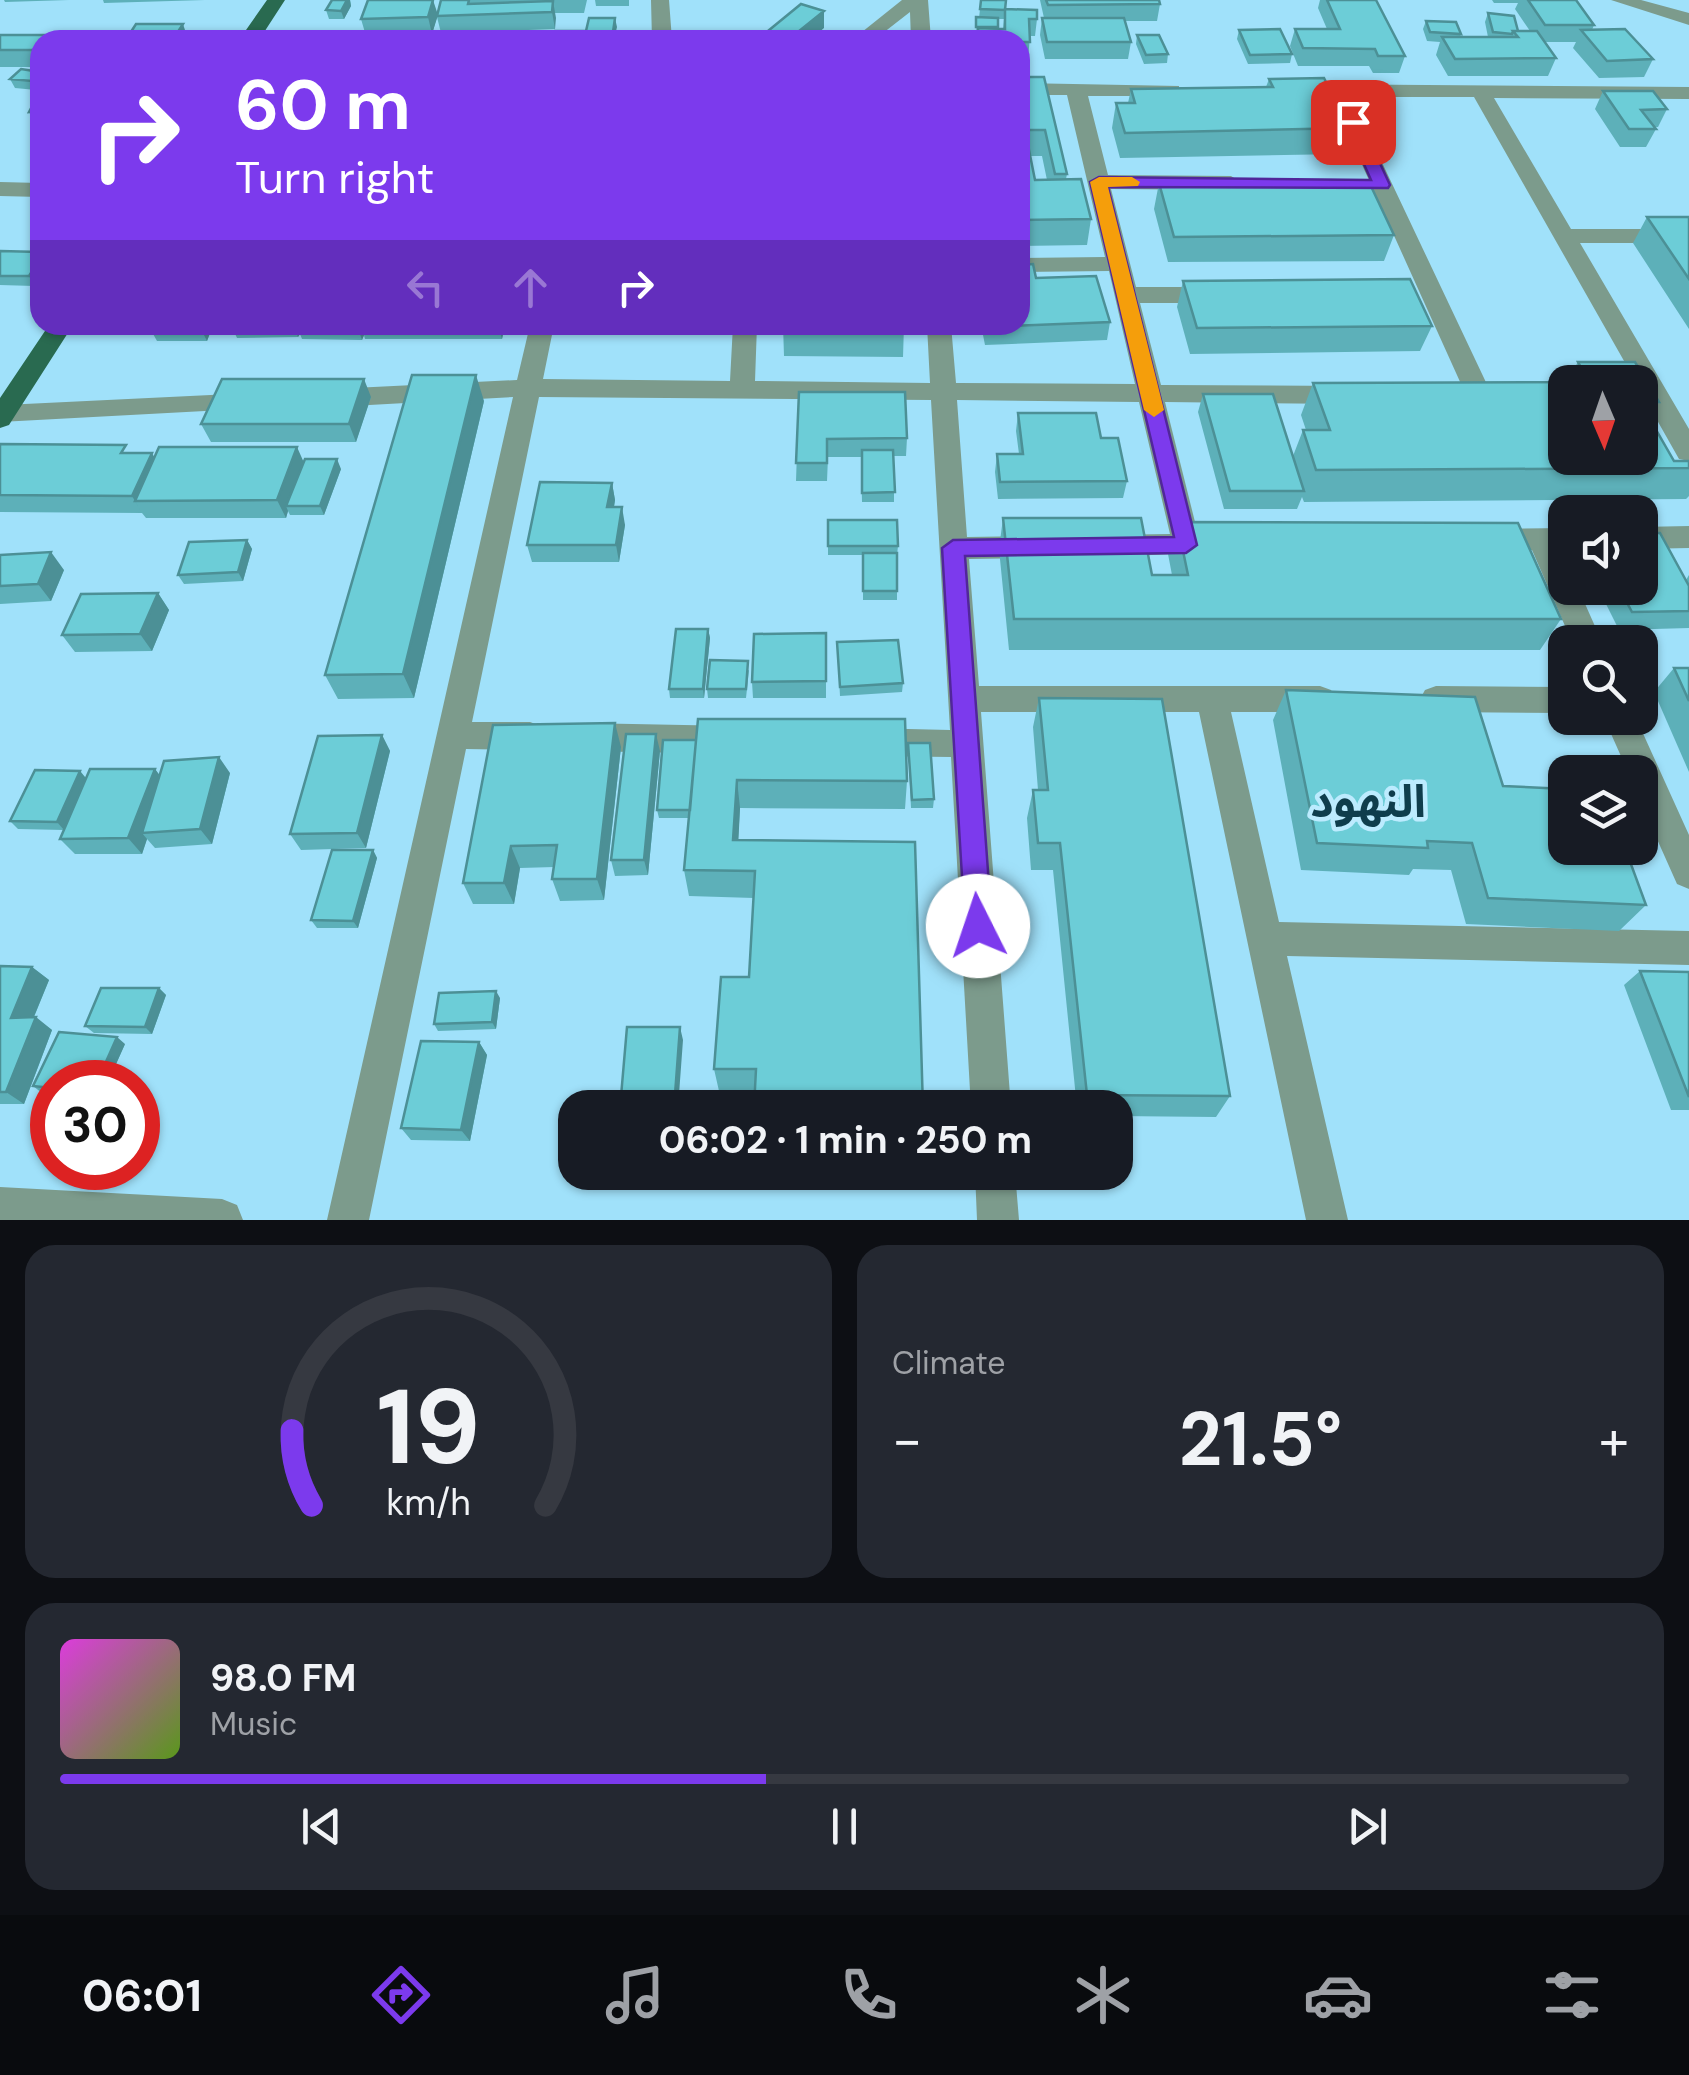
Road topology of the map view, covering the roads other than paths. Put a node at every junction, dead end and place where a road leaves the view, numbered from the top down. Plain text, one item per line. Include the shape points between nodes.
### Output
1 (276, 0) edge
2 (660, 0) edge
3 (916, 0) edge
4 (1620, 0) edge
5 (1689, 19) edge
6 (256, 30) edge
7 (662, 30) edge
8 (876, 30) edge
9 (920, 30) edge
10 (1030, 89) edge
11 (1076, 90) junction
12 (1189, 90) edge
13 (1264, 90) edge
14 (1338, 90) junction
15 (1480, 91) junction
16 (1689, 93) edge
17 (1099, 182) junction
18 (1250, 184) edge
19 (0, 189) edge
20 (30, 190) edge
21 (1564, 236) junction
22 (1689, 236) edge
23 (1030, 264) edge
24 (1118, 264) junction
25 (1126, 295) junction
26 (1241, 295) edge
27 (55, 335) edge
28 (540, 335) edge
29 (745, 335) edge
30 (939, 335) edge
31 (1631, 365) edge
32 (528, 388) junction
33 (742, 390) junction
34 (943, 392) junction
35 (1150, 394) junction
36 (1382, 395) edge
37 (1514, 395) edge
38 (1658, 395) edge
39 (1689, 395) edge
40 (314, 399) edge
41 (276, 400) edge
42 (1658, 410) edge
43 (2, 416) edge
44 (1689, 452) edge
45 (1689, 537) edge
46 (1658, 538) edge
47 (1548, 539) edge
48 (1463, 540) edge
49 (1246, 544) edge
50 (1186, 545) junction
51 (953, 548) junction
52 (963, 699) junction
53 (1212, 699) junction
54 (1349, 700) edge
55 (1408, 700) edge
56 (1548, 700) edge
57 (453, 735) junction
58 (1628, 735) edge
59 (769, 740) edge
60 (828, 742) edge
61 (966, 744) junction
62 (1689, 873) edge
63 (1264, 940) junction
64 (1689, 948) edge
65 (990, 1090) edge
66 (996, 1190) edge
67 (0, 1208) edge
68 (222, 1220) edge
69 (348, 1220) edge
70 (998, 1220) edge
71 (1326, 1220) edge

1 - 6 main road
2 - 7 street
3 - 8 street
3 - 9 street
4 - 5 street
10 - 11 street
11 - 12 street
11 - 17 street
13 - 14 street
14 - 15 street
14 - 37 street via 1372,185 1469,395
15 - 16 street
15 - 21 street
17 - 18 street
17 - 24 street
19 - 20 street
21 - 22 street
21 - 31 street
23 - 24 street
24 - 25 street
25 - 26 street
25 - 35 street
27 - 43 main road
28 - 32 street
29 - 33 street
30 - 34 street
32 - 33 street
32 - 40 street
32 - 57 street
33 - 34 street
34 - 35 street
34 - 51 street
35 - 36 street
35 - 50 street
38 - 39 street
41 - 43 street
42 - 44 street
45 - 46 street
47 - 48 street
49 - 50 street
50 - 51 street
51 - 52 street
52 - 53 street
52 - 61 street
53 - 54 street
53 - 63 street
55 - 56 street
57 - 59 street
57 - 69 street
58 - 62 street
60 - 61 street
61 - 65 street
63 - 64 street
63 - 71 street
66 - 70 street
67 - 68 street

